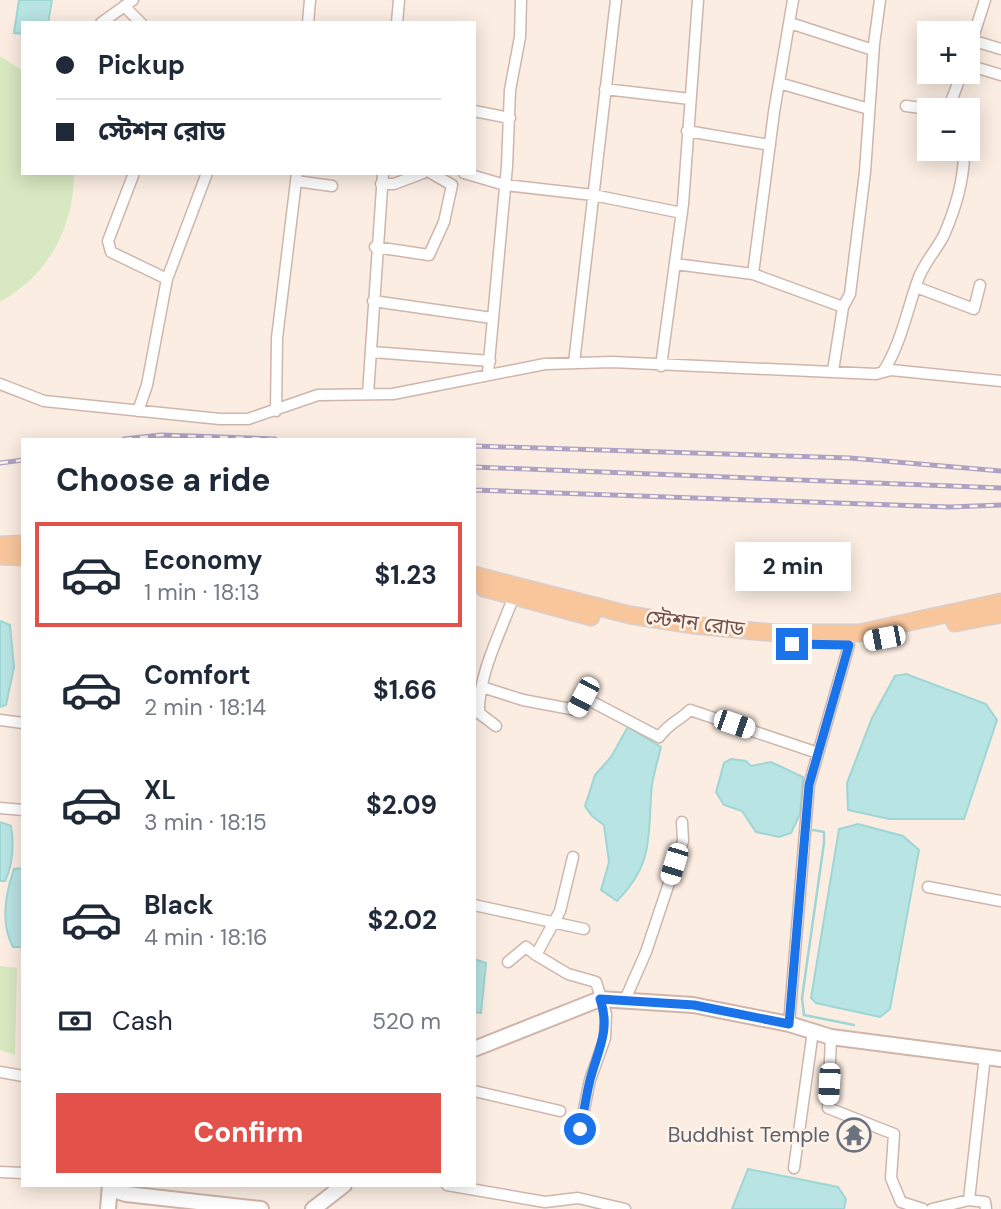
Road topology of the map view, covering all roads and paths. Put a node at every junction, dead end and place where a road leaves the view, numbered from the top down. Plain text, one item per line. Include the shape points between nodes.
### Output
1 (310, 0) edge
2 (399, 0) edge
3 (522, 0) edge
4 (616, 0) edge
5 (698, 0) edge
6 (793, 0) edge
7 (880, 0) edge
8 (985, 0) edge
9 (128, 3) edge
10 (104, 21) edge
11 (140, 21) edge
12 (308, 21) edge
13 (397, 21) edge
14 (978, 21) edge
15 (790, 23) junction
16 (980, 43) edge
17 (1001, 49) edge
18 (873, 50) junction
19 (980, 69) edge
20 (1001, 75) edge
21 (779, 83) junction
22 (606, 89) junction
23 (690, 99) junction
24 (906, 106) dead end
25 (917, 107) edge
26 (869, 109) junction
27 (476, 111) edge
28 (510, 118) junction
29 (687, 131) junction
30 (770, 145) junction
31 (963, 161) edge
32 (133, 175) edge
33 (419, 175) edge
34 (434, 175) edge
35 (471, 175) edge
36 (207, 176) edge
37 (296, 177) edge
38 (382, 178) edge
39 (505, 185) junction
40 (332, 186) dead end
41 (593, 195) junction
42 (682, 213) junction
43 (375, 247) junction
44 (676, 264) junction
45 (753, 274) junction
46 (167, 279) junction
47 (980, 285) dead end
48 (916, 287) junction
49 (373, 301) junction
50 (843, 307) junction
51 (492, 318) junction
52 (372, 352) junction
53 (489, 361) junction
54 (574, 363) junction
55 (661, 366) junction
56 (834, 371) junction
57 (883, 372) junction
58 (488, 373) junction
59 (1001, 381) edge
60 (0, 384) edge
61 (368, 394) junction
62 (138, 411) junction
63 (276, 411) junction
64 (21, 544) edge
65 (0, 545) edge
66 (0, 556) edge
67 (21, 558) edge
68 (476, 576) edge
69 (476, 586) edge
70 (513, 598) junction
71 (1001, 602) edge
72 (1001, 614) edge
73 (849, 645) junction
74 (482, 687) junction
75 (477, 713) edge
76 (0, 720) edge
77 (21, 723) edge
78 (496, 726) dead end
79 (818, 752) junction
80 (0, 808) edge
81 (21, 810) edge
82 (682, 822) dead end
83 (573, 857) dead end
84 (928, 887) dead end
85 (1001, 901) edge
86 (476, 905) edge
87 (554, 923) junction
88 (584, 929) dead end
89 (536, 955) junction
90 (508, 962) dead end
91 (600, 999) junction
92 (624, 1002) junction
93 (789, 1024) junction
94 (813, 1031) junction
95 (831, 1037) junction
96 (476, 1048) edge
97 (985, 1056) junction
98 (1001, 1059) edge
99 (0, 1072) edge
100 (21, 1076) edge
101 (476, 1091) edge
102 (560, 1111) dead end
103 (580, 1129) dead end
104 (794, 1168) dead end
105 (0, 1172) edge
106 (21, 1173) edge
107 (111, 1187) edge
108 (341, 1187) edge
109 (459, 1187) edge
110 (969, 1200) junction
111 (108, 1209) edge
112 (261, 1209) edge
113 (313, 1209) edge
114 (625, 1209) edge
115 (923, 1209) edge
116 (932, 1209) edge
117 (986, 1209) edge

1 - 12 street
2 - 13 street
3 - 28 street
4 - 22 street
5 - 23 street
6 - 15 street
7 - 18 street
8 - 14 street
9 - 10 street
9 - 11 street
15 - 18 street
15 - 21 street
16 - 17 street
18 - 26 street
19 - 20 street
21 - 26 street
21 - 30 street
22 - 23 street
22 - 41 street
23 - 29 street
24 - 25 street
26 - 50 street via 850,294
27 - 28 street
28 - 39 street
29 - 30 street
29 - 42 street
30 - 45 street
31 - 48 street via 943,235
32 - 46 street via 108,241 111,252
33 - 38 street via 394,184
34 - 43 street via 452,185 444,222 429,255
35 - 39 street
36 - 46 street
37 - 40 street
37 - 63 street via 277,338
38 - 43 street
39 - 41 street
39 - 51 street
41 - 42 street
41 - 54 street
42 - 44 street
43 - 49 street
44 - 45 street
44 - 55 street
45 - 50 street
46 - 62 street
47 - 48 street via 974,309
48 - 57 street
49 - 51 street
49 - 52 street
50 - 56 street
51 - 53 street
52 - 53 street
52 - 61 street
53 - 58 street
54 - 55 street
54 - 58 street
55 - 56 street
56 - 57 street
57 - 59 street
58 - 61 street via 393,394
60 - 62 street via 44,401
61 - 63 street via 318,396
62 - 63 street via 220,419 248,419
64 - 65 main road
66 - 67 main road
68 - 71 main road, স্টেশন রোড via 629,615 775,633 859,633
69 - 70 main road, স্টেশন রোড
70 - 73 main road, স্টেশন রোড via 624,624 709,637
70 - 74 street
72 - 73 main road, স্টেশন রোড
73 - 79 street
74 - 75 street
74 - 79 street via 576,710 583,697 659,737 670,722 690,710
75 - 78 street
76 - 77 street
79 - 93 street via 809,785
80 - 81 street
82 - 92 street via 683,841 643,961
83 - 87 street
84 - 85 street
86 - 87 street
87 - 88 street
87 - 89 street
89 - 90 street via 526,947
89 - 91 street via 568,974 596,982
91 - 92 street
91 - 96 street
91 - 103 street via 606,1014 605,1038
92 - 93 street via 694,1005
93 - 94 street
94 - 95 street
94 - 104 street
95 - 97 street
95 - 115 street via 828,1108 894,1134 891,1178 901,1202
97 - 98 street
97 - 110 street
99 - 100 street
101 - 102 street
105 - 106 street
107 - 111 street
107 - 112 street via 127,1194
108 - 113 street
109 - 114 street via 545,1202 578,1198
110 - 116 street
110 - 117 street via 985,1202

